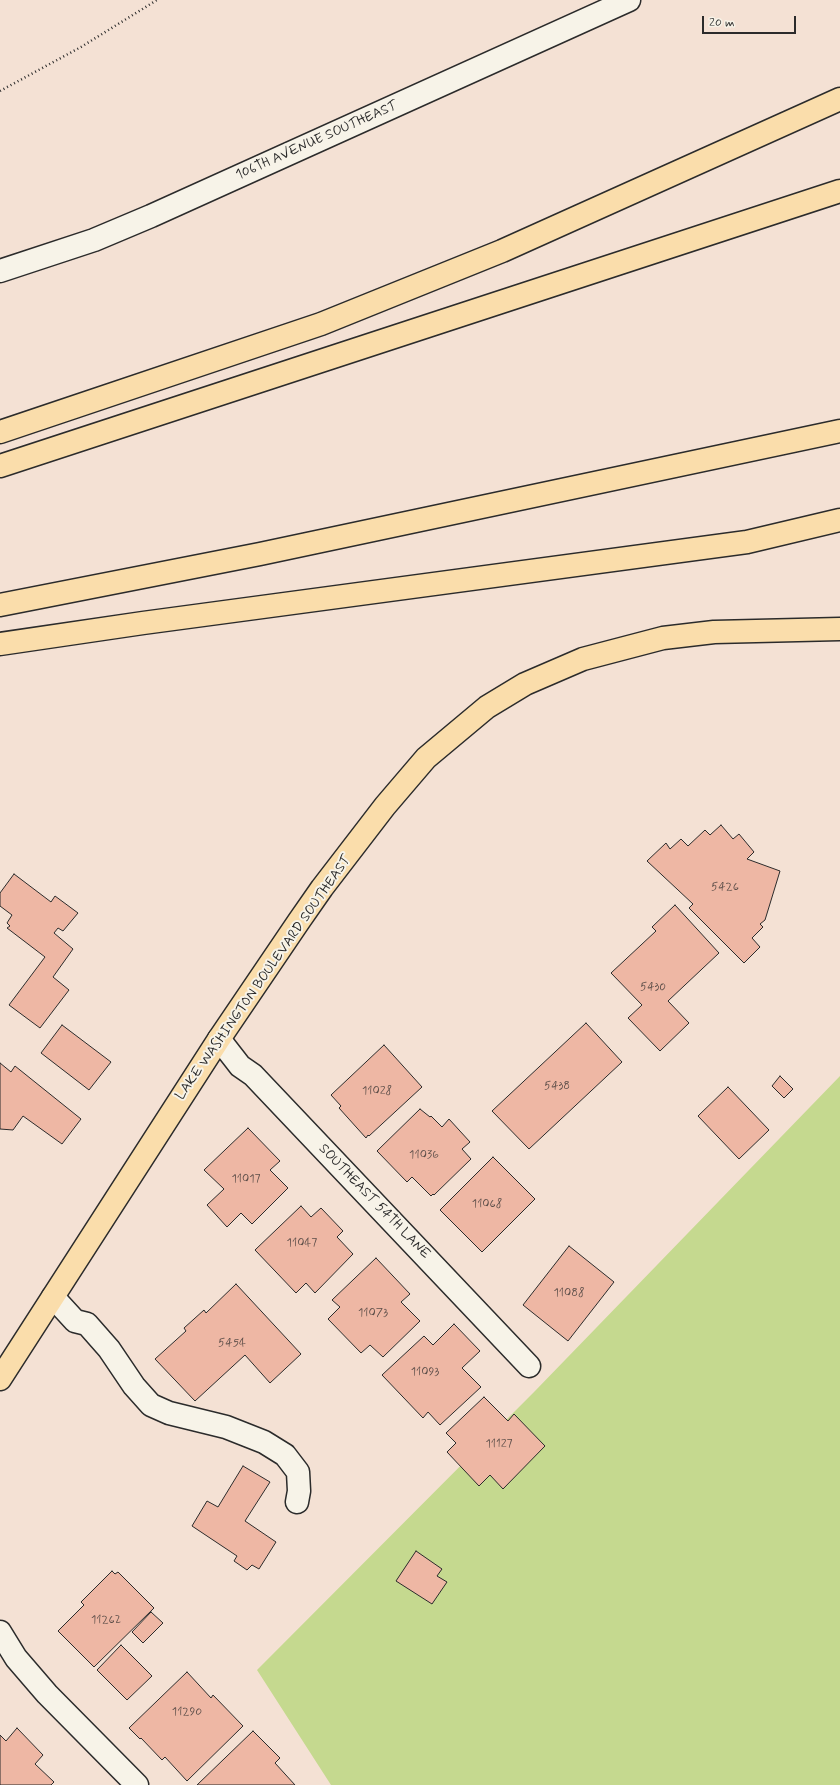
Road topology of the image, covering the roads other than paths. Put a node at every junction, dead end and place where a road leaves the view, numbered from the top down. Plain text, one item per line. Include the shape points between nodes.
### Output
1 (629, 0) edge
2 (840, 99) edge
3 (840, 191) edge
4 (0, 271) edge
5 (840, 431) edge
6 (0, 432) edge
7 (0, 466) edge
8 (840, 520) edge
9 (0, 605) edge
10 (840, 629) edge
11 (0, 644) edge
12 (219, 1039) junction
13 (53, 1297) junction
14 (529, 1366) dead end
15 (0, 1379) edge
16 (297, 1502) dead end
17 (0, 1632) edge
18 (137, 1785) edge

1 - 4 street, 106TH AVENUE SOUTHEAST via 151,216 94,240
2 - 6 main road via 502,251 321,324
3 - 7 main road
5 - 9 main road via 260,554
8 - 11 main road via 747,542
10 - 12 main road, LAKE WASHINGTON BOULEVARD SOUTHEAST via 714,632 662,638 583,659 525,684 487,707 426,758 385,806 322,888
12 - 13 main road, LAKE WASHINGTON BOULEVARD SOUTHEAST
12 - 14 street, SOUTHEAST 54TH LANE via 240,1066 253,1075
13 - 15 main road, LAKE WASHINGTON BOULEVARD SOUTHEAST
13 - 16 street via 75,1321 87,1324 151,1405 169,1413 226,1427 264,1442 285,1455 298,1472
17 - 18 street via 16,1658 47,1694

